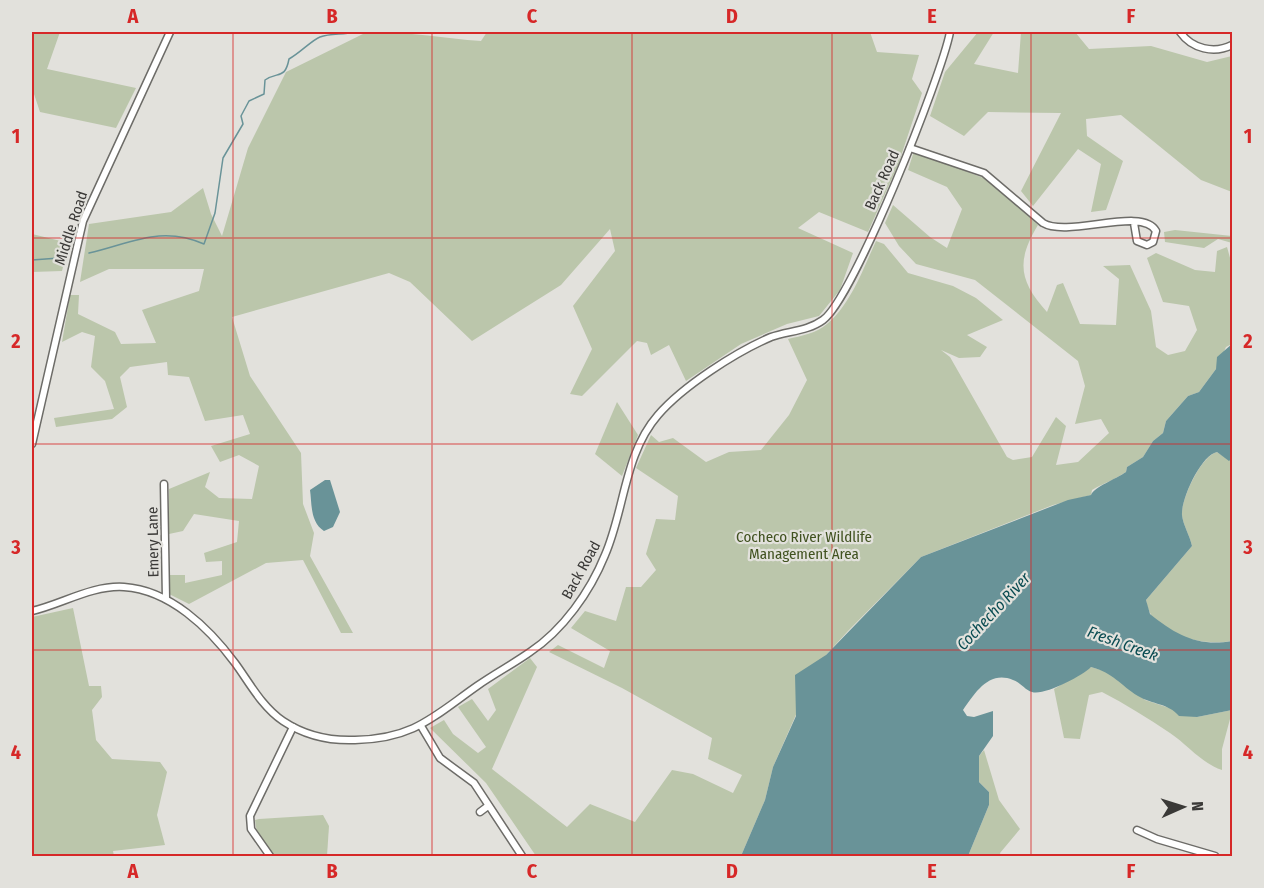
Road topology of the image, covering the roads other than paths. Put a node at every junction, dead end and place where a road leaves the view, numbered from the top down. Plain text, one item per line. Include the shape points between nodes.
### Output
1 (170, 32) edge
2 (950, 32) edge
3 (1180, 32) edge
4 (1233, 45) edge
5 (910, 148) junction
6 (1134, 223) dead end
7 (32, 444) edge
8 (164, 484) dead end
9 (166, 599) junction
10 (32, 610) edge
11 (421, 726) junction
12 (293, 727) junction
13 (488, 806) junction
14 (480, 812) dead end
15 (1137, 830) dead end
16 (270, 856) edge
17 (522, 856) edge
18 (1215, 856) edge

1 - 7 street, Middle Road via 83,221
2 - 5 street, Back Road
3 - 4 street via 1205,49
5 - 6 street via 984,173 1054,228 1100,222
5 - 11 street, Back Road via 833,311 811,327 780,334 746,349 659,413 643,436 631,465 603,560 567,617 533,650
8 - 9 street, Emery Lane
9 - 10 street, Back Road via 141,589 110,587
9 - 12 street, Back Road via 212,637 269,708
11 - 12 street, Back Road via 397,735 359,740 323,738
11 - 13 street via 440,758 469,778
12 - 16 street via 250,816 251,829
13 - 14 street
13 - 17 street
15 - 18 street

